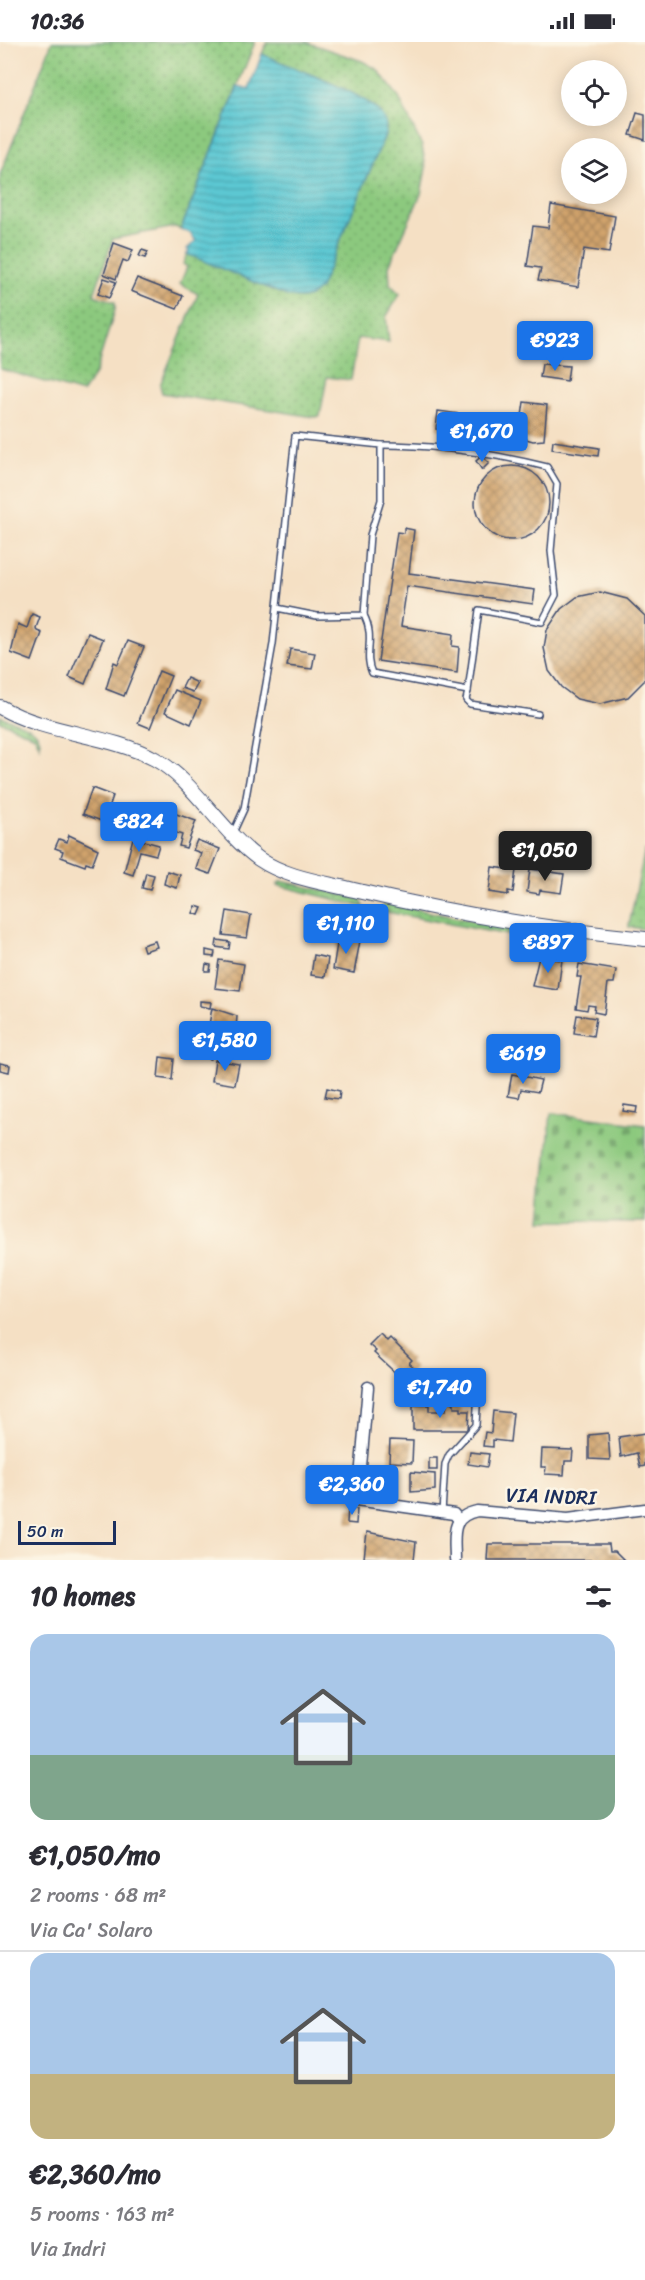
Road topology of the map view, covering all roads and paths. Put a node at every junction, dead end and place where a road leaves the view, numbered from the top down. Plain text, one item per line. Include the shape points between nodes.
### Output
1 (381, 445) junction
2 (277, 608) junction
3 (364, 615) junction
4 (468, 691) junction
5 (0, 707) edge
6 (538, 714) dead end
7 (231, 836) junction
8 (645, 939) edge
9 (479, 1374) dead end
10 (368, 1387) dead end
11 (645, 1509) edge
12 (442, 1513) junction
13 (458, 1519) junction
14 (455, 1560) edge

1 - 2 lane via 295,436
1 - 3 lane via 381,500 370,535
1 - 4 lane via 431,445 499,455 548,467 557,484 551,550 556,596 542,622 479,610
2 - 3 lane via 317,616
2 - 7 lane via 244,809
3 - 4 lane via 371,628 372,673
4 - 6 lane via 466,700 470,704
5 - 7 street via 35,723 154,758 178,777
7 - 8 street via 260,859 300,877 475,916
9 - 12 lane via 476,1425 445,1464
10 - 12 street via 354,1499
11 - 13 street, VIA INDRI via 568,1519 477,1511
12 - 13 street via 454,1514
13 - 14 street

